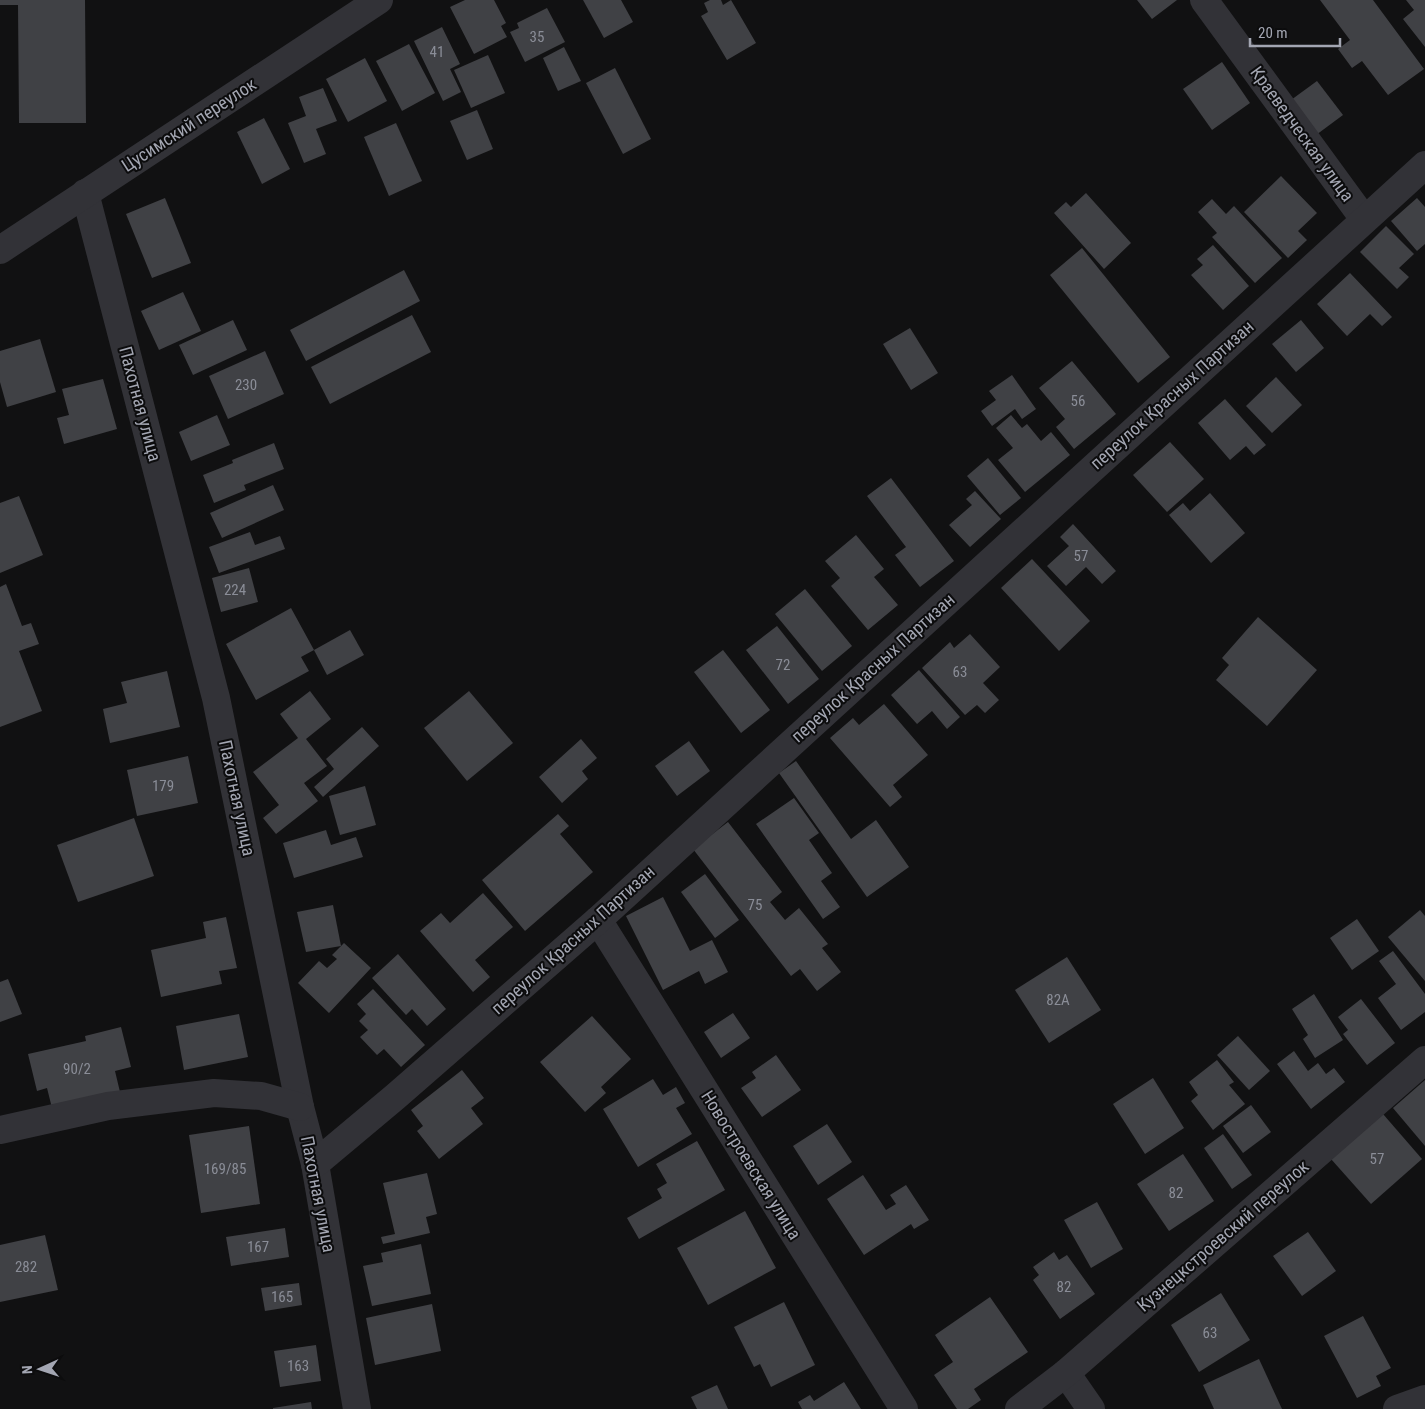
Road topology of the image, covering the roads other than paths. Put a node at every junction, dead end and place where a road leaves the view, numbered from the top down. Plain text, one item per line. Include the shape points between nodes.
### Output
1 (379, 0) edge
2 (1204, 0) edge
3 (1425, 165) edge
4 (85, 193) junction
5 (1364, 219) junction
6 (0, 250) edge
7 (598, 920) junction
8 (1425, 1060) edge
9 (300, 1107) junction
10 (0, 1128) edge
11 (315, 1164) junction
12 (1066, 1372) junction
13 (1425, 1399) edge
14 (357, 1409) edge
15 (904, 1409) edge
16 (1019, 1409) edge
17 (1091, 1409) edge
18 (1397, 1409) edge

1 - 4 street, Цусимский переулок
2 - 5 street, Краеведческая улица
3 - 5 street, переулок Красных Партизан
4 - 6 street, Цусимский переулок
4 - 9 street, Пахотная улица via 216,698
5 - 7 street, переулок Красных Партизан
7 - 11 street, переулок Красных Партизан
7 - 15 street, Новостроевская улица
8 - 12 street, Кузнецкстроевский переулок
9 - 10 street via 261,1096 214,1093 108,1106
9 - 11 street, Пахотная улица
11 - 14 street, Пахотная улица
12 - 16 street, Кузнецкстроевский переулок
12 - 17 street
13 - 18 street

